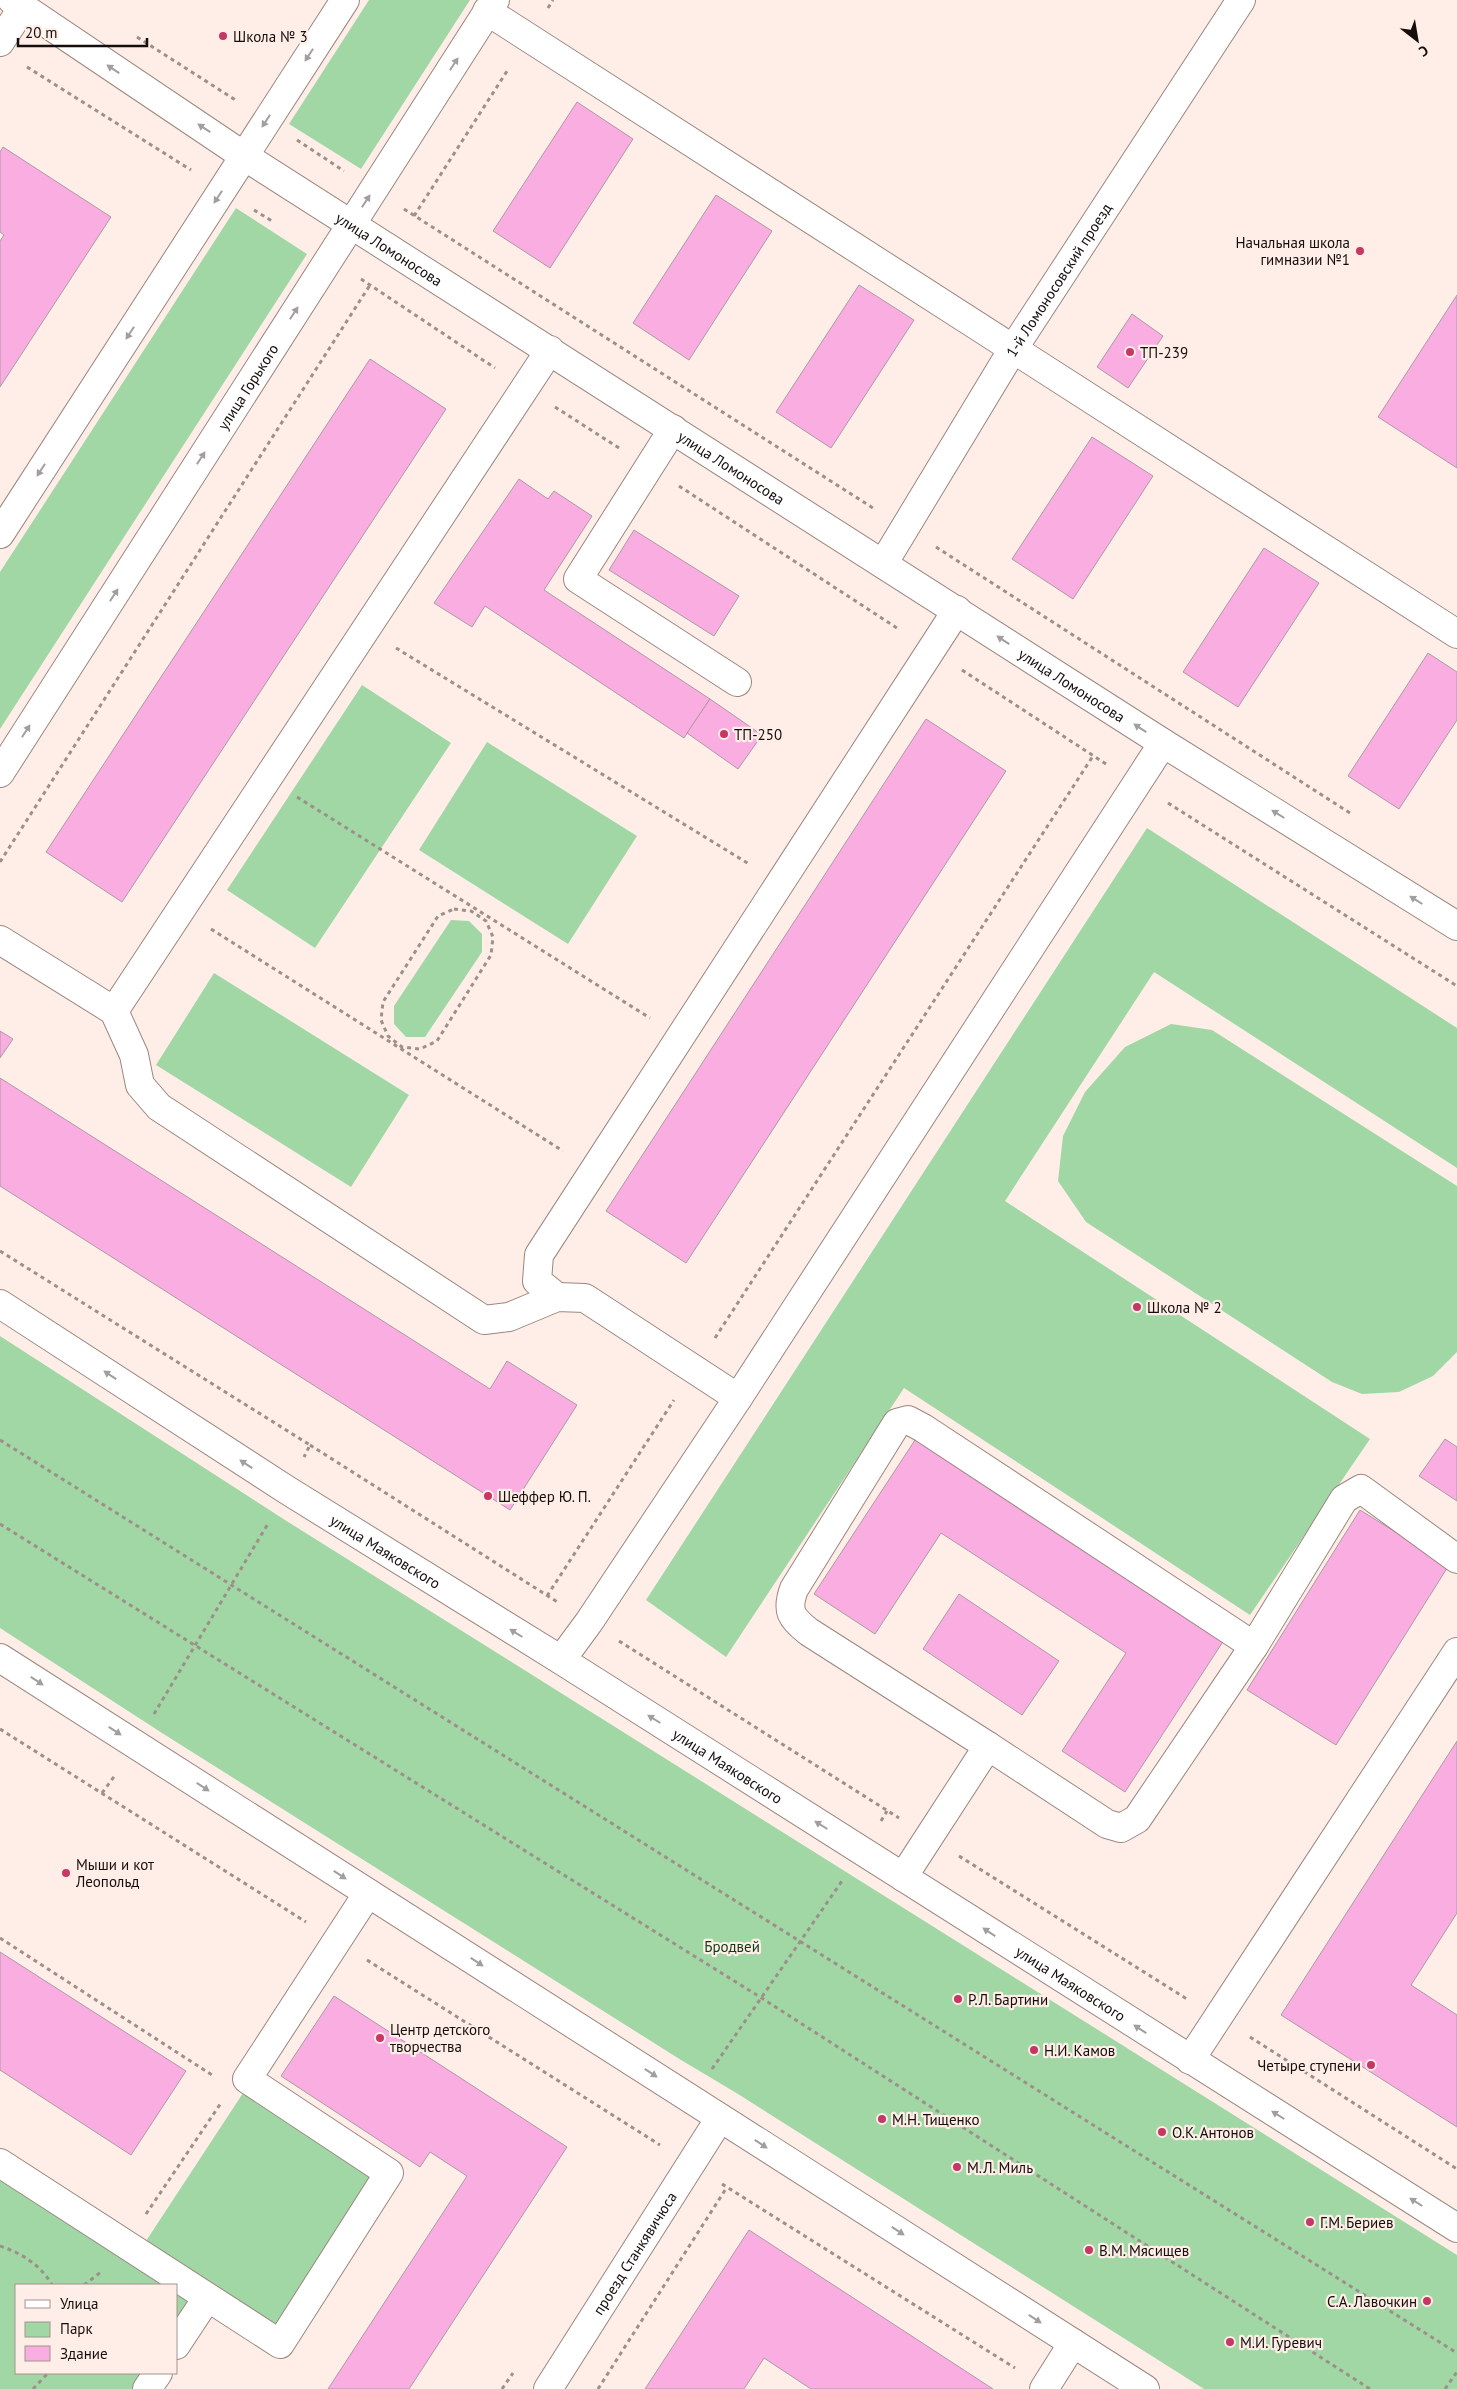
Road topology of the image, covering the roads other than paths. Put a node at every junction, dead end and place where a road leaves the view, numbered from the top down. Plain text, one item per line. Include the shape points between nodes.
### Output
1 (345, 0) edge
2 (1242, 0) edge
3 (17, 3) edge
4 (491, 6) edge
5 (0, 42) edge
6 (244, 156) junction
7 (351, 224) junction
8 (1014, 349) junction
9 (550, 350) junction
10 (673, 429) junction
11 (0, 534) edge
12 (882, 564) junction
13 (957, 610) junction
14 (1457, 634) edge
15 (737, 682) dead end
16 (1163, 743) junction
17 (0, 772) edge
18 (1457, 926) edge
19 (0, 940) edge
20 (114, 1011) junction
21 (557, 1298) junction
22 (0, 1304) edge
23 (738, 1398) junction
24 (1457, 1559) edge
25 (1254, 1646) junction
26 (1457, 1652) edge
27 (0, 1658) edge
28 (561, 1660) junction
29 (988, 1746) junction
30 (903, 1877) junction
31 (368, 1892) junction
32 (1190, 2060) junction
33 (720, 2118) junction
34 (0, 2163) edge
35 (1457, 2228) edge
36 (207, 2298) junction
37 (178, 2342) edge
38 (1073, 2343) junction
39 (157, 2374) edge
40 (1044, 2388) edge
41 (147, 2389) edge
42 (548, 2389) edge
43 (1145, 2389) edge

1 -> 6 street
2 - 8 street, 1-й Ломоносовский проезд
3 - 5 street
6 -> 3 street, улица Ломоносова
7 -> 4 street, улица Горького
4 - 8 street via 528,38
6 - 7 street, улица Ломоносова
6 -> 11 street
7 - 9 street, улица Ломоносова
17 -> 7 street, улица Горького
8 - 12 street, 1-й Ломоносовский проезд
8 - 14 street
9 - 10 street, улица Ломоносова
9 - 20 street
10 - 12 street, улица Ломоносова
10 - 15 street via 578,580
12 - 13 street, улица Ломоносова
16 -> 13 street, улица Ломоносова
13 - 21 street via 539,1255 537,1281
18 -> 16 street, улица Ломоносова
16 - 23 street
19 - 20 street
20 - 21 street via 134,1055 140,1086 159,1107 484,1320 510,1317
21 - 23 street via 585,1298
28 -> 22 street, улица Маяковского via 287,1490
23 - 28 street via 590,1622
24 - 25 street via 1361,1489 1344,1498
25 - 29 street via 1137,1819 1121,1828 1107,1824
25 - 29 street via 923,1428 908,1420 896,1423 794,1589 789,1603 794,1620 809,1632
26 - 32 street
27 -> 31 street
30 -> 28 street, улица Маяковского
29 - 30 street
32 -> 30 street, улица Маяковского
31 -> 33 street
31 - 36 street via 241,2081 247,2079 389,2173 280,2344
35 -> 32 street, улица Маяковского
33 -> 38 street
33 - 42 street, проезд Станкявичюса
34 - 36 street
36 - 37 street
38 - 40 street
38 - 43 street
39 - 41 street

